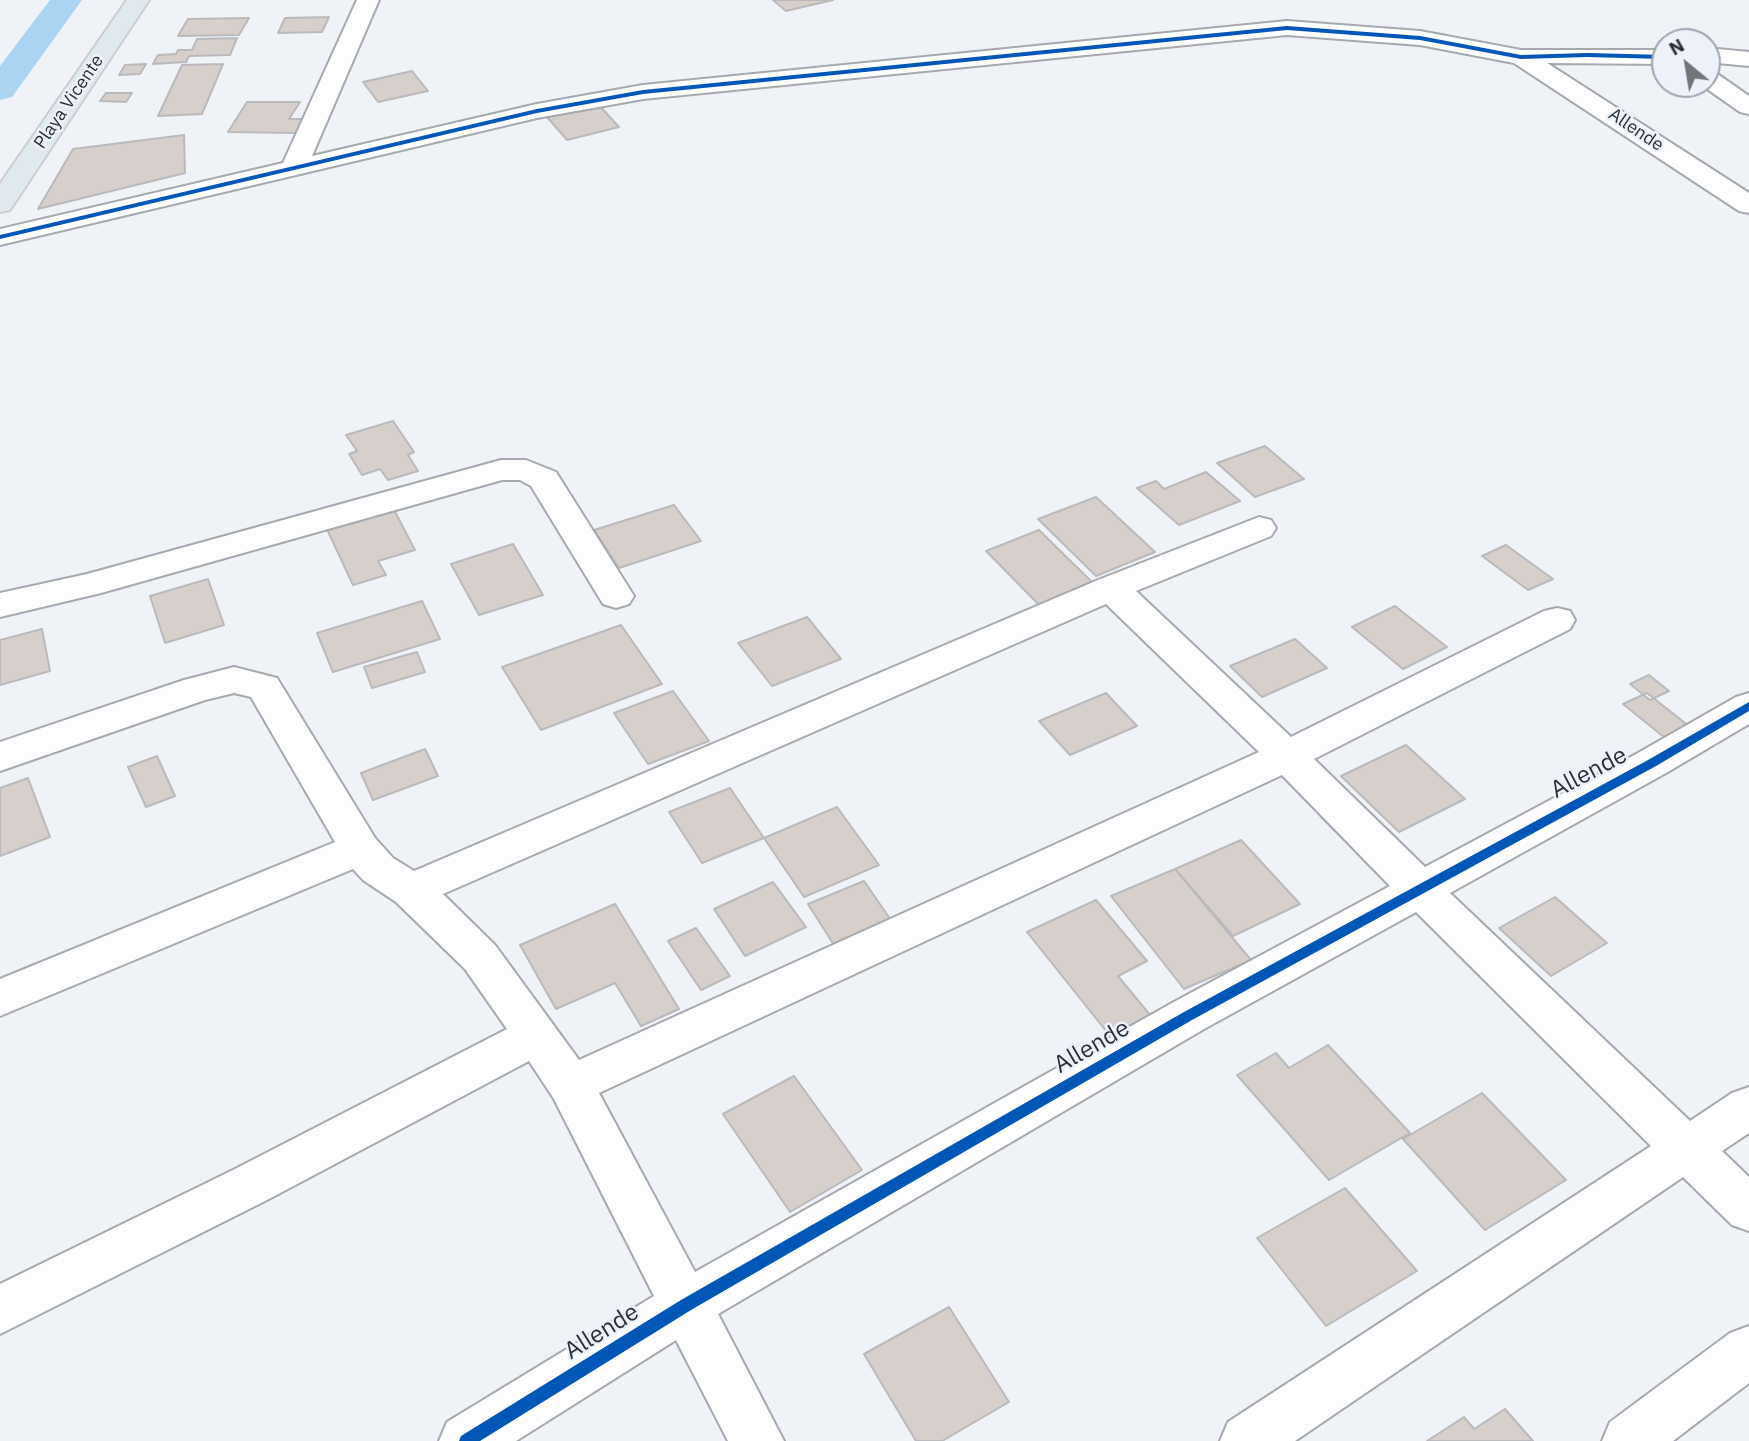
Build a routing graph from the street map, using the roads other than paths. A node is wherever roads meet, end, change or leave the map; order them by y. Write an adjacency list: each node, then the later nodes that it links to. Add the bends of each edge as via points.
1 (138, 0): 10 (main road, Playa Vicente)
2 (368, 0): 9 (street)
3 (1651, 56): 4 (street)
4 (1521, 57): 9 (street, via 1352,31 1287,28 1198,36 643,92 537,111); 11 (street, Allende)
5 (1721, 57): 6 (street)
6 (1749, 60)
7 (1721, 88): 8 (street)
8 (1749, 107)
9 (293, 168): 12 (street)
10 (0, 204)
11 (1749, 205)
12 (0, 237)
13 (1259, 528): 14 (street)
14 (1111, 588): 19 (street); 23 (street)
15 (616, 596): 16 (street, via 544,479 526,470 501,470 88,585)
16 (0, 605)
17 (1557, 620): 19 (street)
18 (1749, 706): 22 (street, Allende)
19 (1287, 756): 22 (street); 26 (street)
20 (0, 757): 21 (street, via 197,689 234,680 264,687)
21 (360, 849): 23 (street, via 378,869); 24 (street)
22 (1419, 888): 28 (street); 30 (street, Allende)
23 (411, 890): 25 (street, via 480,957)
24 (0, 998)
25 (537, 1035): 26 (street); 31 (street)
26 (569, 1085): 30 (street)
27 (1749, 1107): 28 (street)
28 (1688, 1149): 29 (street); 35 (street)
29 (1749, 1209)
30 (686, 1305): 33 (street, Allende); 34 (street)
31 (0, 1310)
32 (1749, 1351): 36 (street)
33 (466, 1441)
34 (757, 1441)
35 (1247, 1441)
36 (1629, 1441)

